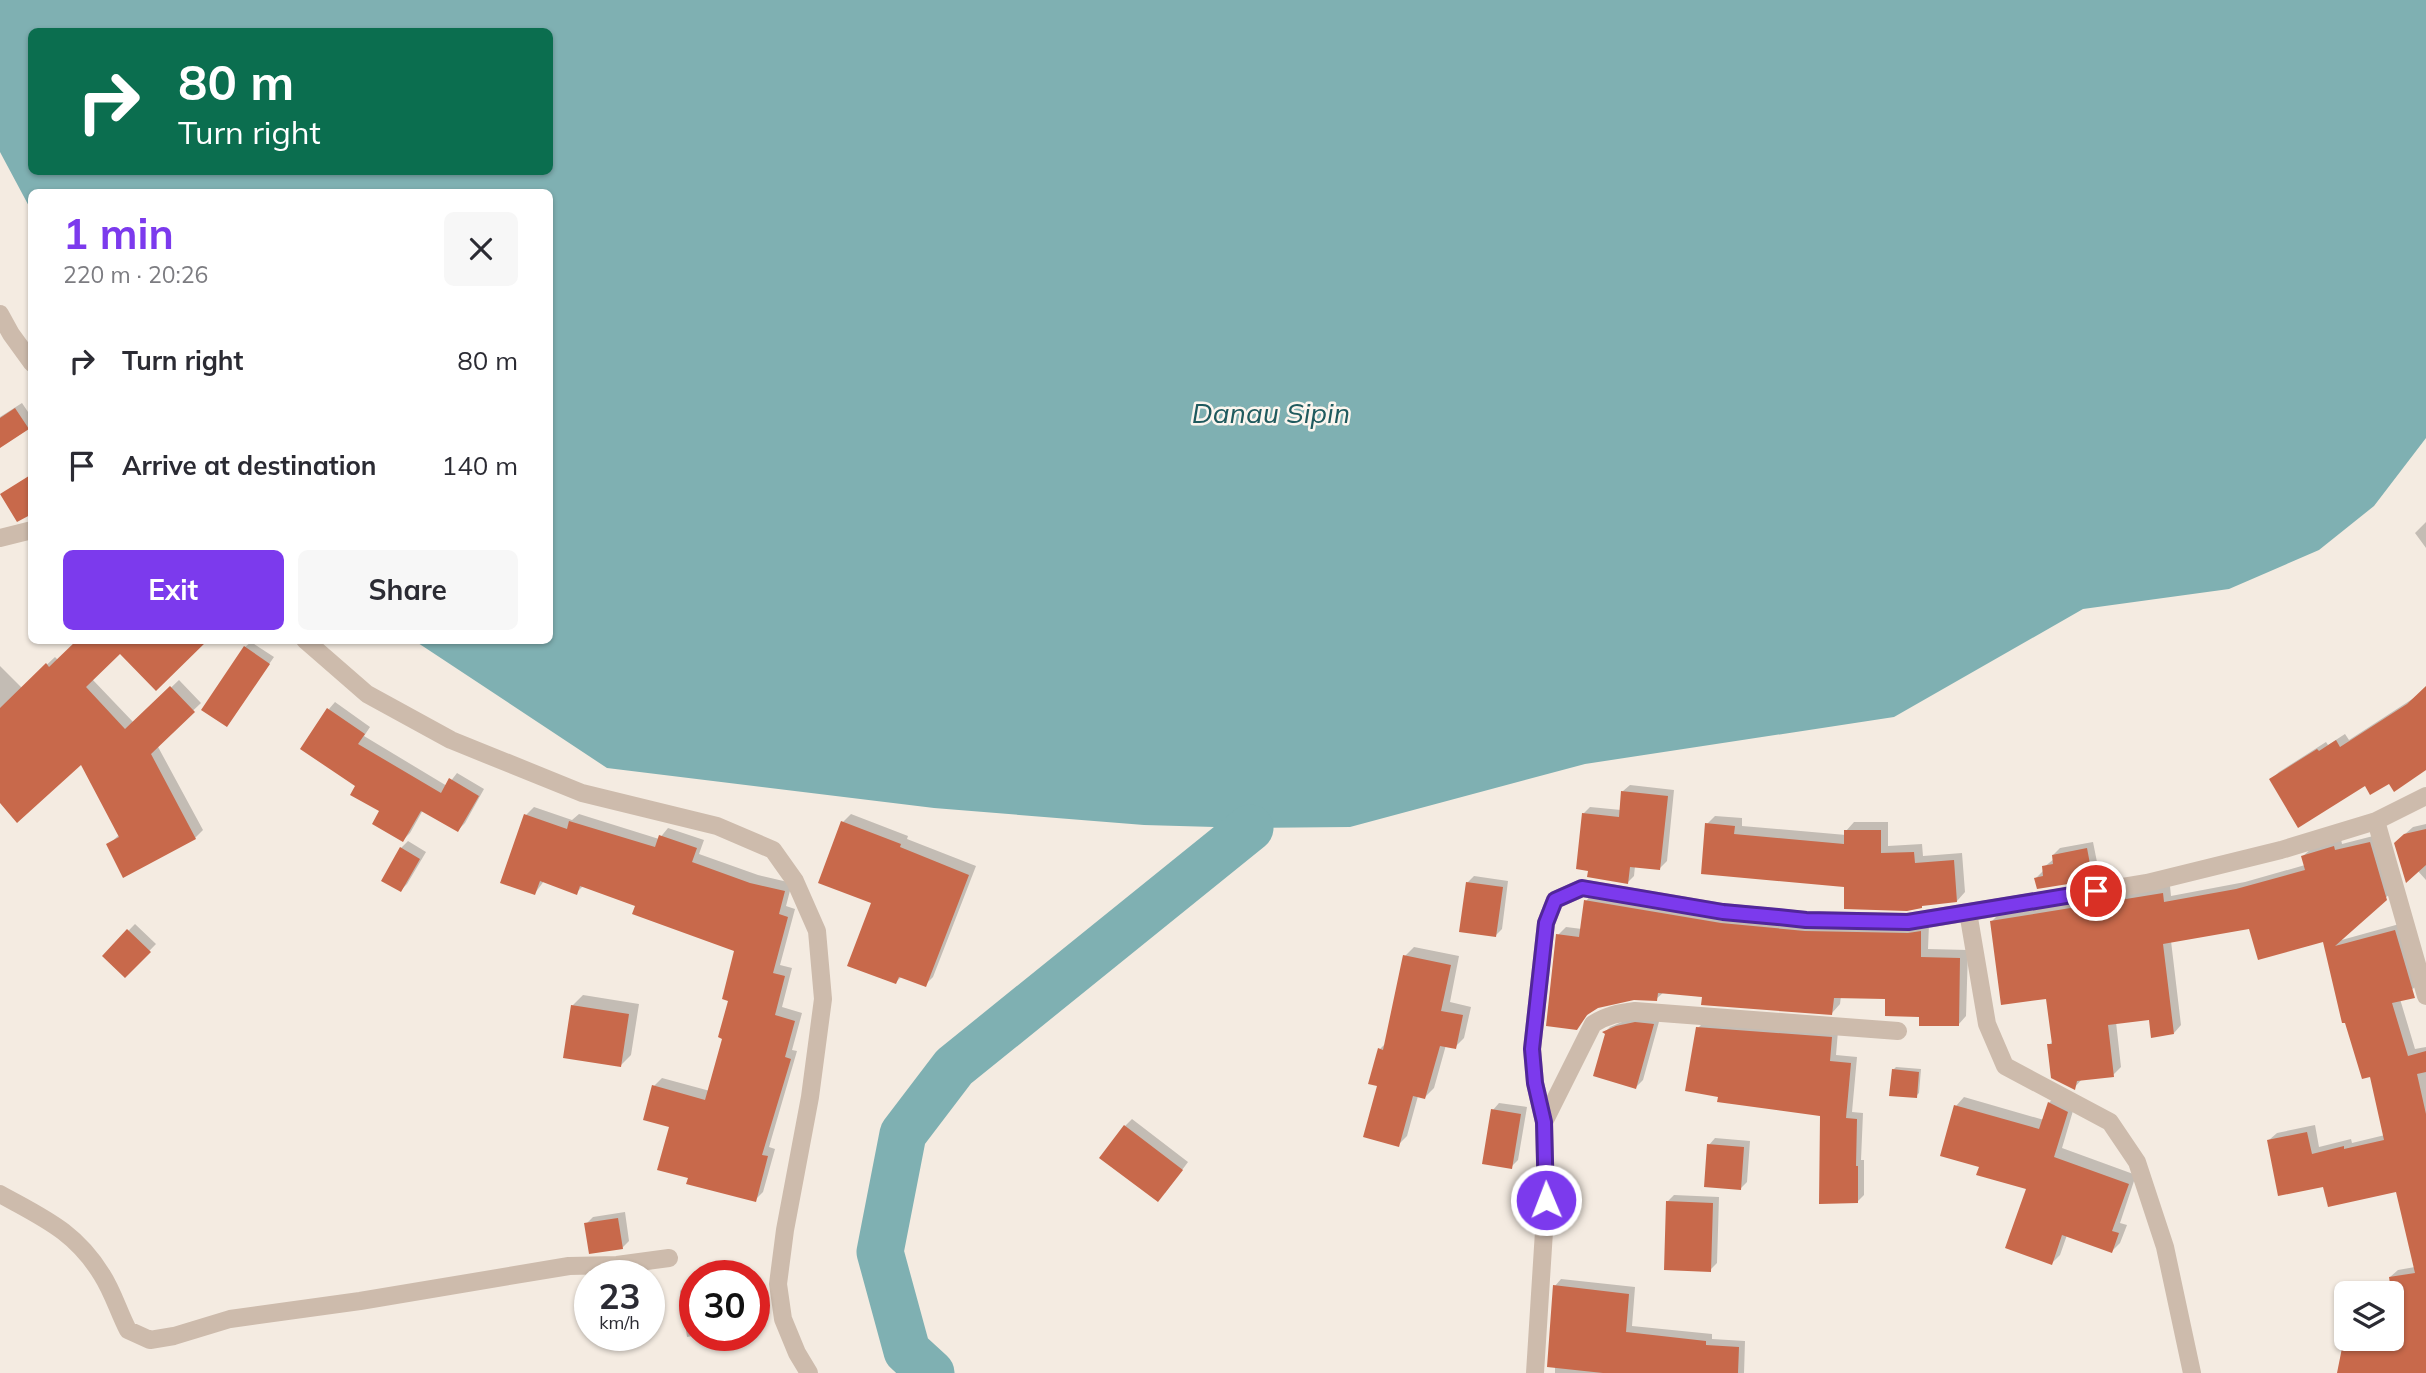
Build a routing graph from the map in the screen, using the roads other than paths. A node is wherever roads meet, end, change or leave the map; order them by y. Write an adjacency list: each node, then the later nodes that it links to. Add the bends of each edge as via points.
1 (0, 314): 2 (street)
2 (28, 357)
3 (28, 531): 4 (street)
4 (0, 538)
5 (310, 644): 14 (street, via 367,694 450,740 582,793 718,825 773,850 795,881 817,931 822,999 778,1284 783,1319)
6 (2426, 796): 7 (street)
7 (2376, 821): 8 (street, via 2147,883); 9 (street)
8 (1968, 912): 11 (street, via 1908,922 1806,920 1723,912 1598,889 1572,891 1555,900 1546,923 1532,1049); 16 (street, via 1987,1024 2005,1066 2110,1122 2137,1162 2165,1247)
9 (2426, 996)
10 (1898, 1031): 11 (street, via 1617,1013 1593,1024)
11 (1544, 1122): 15 (street, via 1546,1200)
12 (0, 1194): 13 (street, via 54,1223 77,1242 103,1276 128,1331 150,1340 230,1319 569,1266)
13 (669, 1258)
14 (809, 1373)
15 (1535, 1373)
16 (2192, 1373)

